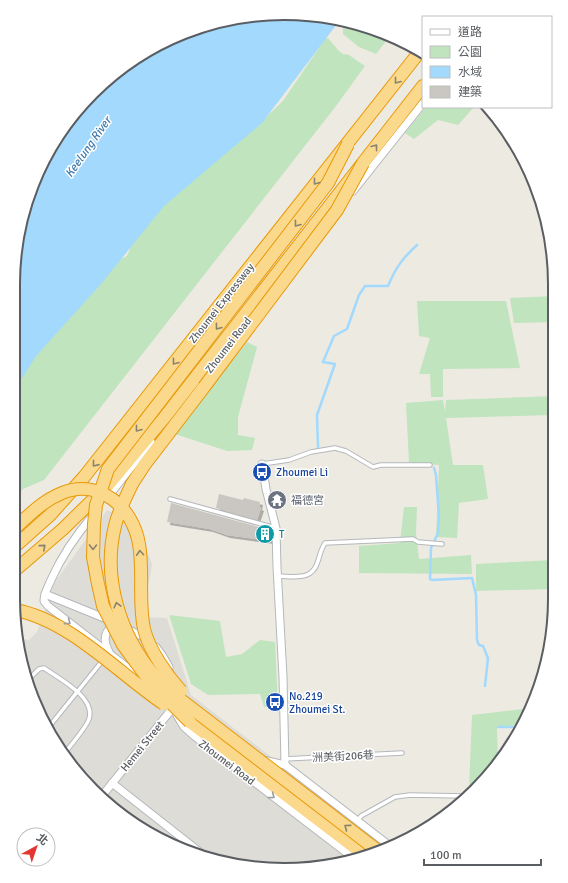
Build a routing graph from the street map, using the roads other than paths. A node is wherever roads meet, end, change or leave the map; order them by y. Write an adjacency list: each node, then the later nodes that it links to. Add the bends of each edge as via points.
1 (417, 55): 4 (highway, Zhoumei Expressway, one-way to 4)
2 (422, 87): 5 (highway, one-way to 2)
3 (422, 104): 15 (street, Zhoumei Road, via 77,534 60,560)
4 (348, 144): 11 (highway, Zhoumei Expressway, one-way to 11, bridge, via 84,477 50,516); 24 (highway, one-way to 24, bridge, via 328,183 108,469 96,505 93,557 103,606 123,645 148,678)
5 (363, 163): 13 (highway, one-way to 5, bridge, via 110,484); 23 (highway, one-way to 5, bridge, via 155,676 128,636 115,599 112,572 115,526 132,484 145,464 337,210)
6 (262, 464): 7 (lane, via 334,448 346,450 373,467); 10 (street)
7 (430, 465)
8 (170, 499): 10 (lane)
9 (20, 525): 23 (highway, one-way to 9, bridge, via 166,671 144,631 141,614 139,543 128,514 117,502 105,494 78,489 62,493 44,503)
10 (276, 528): 14 (street)
11 (20, 542)
12 (442, 544): 14 (lane, via 418,542 413,539 325,543 317,564 305,577)
13 (20, 566)
14 (277, 576): 28 (street)
15 (45, 594): 17 (street, Zhoumei Road); 18 (street, Zhoumei Road, one-way to 18, via 44,601 48,606)
16 (21, 611): 24 (highway, bridge, via 46,619 60,627)
17 (121, 625): 18 (street, via 115,625 106,634); 21 (street, Zhoumei Road, via 144,637 158,650)
18 (109, 653): 20 (lane); 22 (street, Zhoumei Road, via 158,691)
19 (32, 676): 20 (lane, via 44,668)
20 (78, 691): 25 (lane); 26 (lane, via 90,712 89,719)
21 (182, 696): 22 (street, Hemei Street); 28 (street, Zhoumei Road, via 192,710 230,744 267,761)
22 (172, 708): 29 (street, Hemei Street); 37 (street, Zhoumei Road, one-way to 37, via 184,727 193,735)
23 (198, 712): 35 (highway, one-way to 23, bridge)
24 (190, 722): 36 (highway)
25 (51, 724)
26 (67, 750)
27 (402, 752): 28 (lane, 洲美街206巷)
28 (285, 762): 32 (street, Zhoumei Road)
29 (112, 783): 30 (street, Hemei Street); 34 (street)
30 (105, 793)
31 (459, 796): 32 (lane, via 395,797 361,816)
32 (357, 821): 33 (street, Zhoumei Road)
33 (386, 843)
34 (193, 847)
35 (373, 847)
36 (360, 852)
37 (349, 855)

